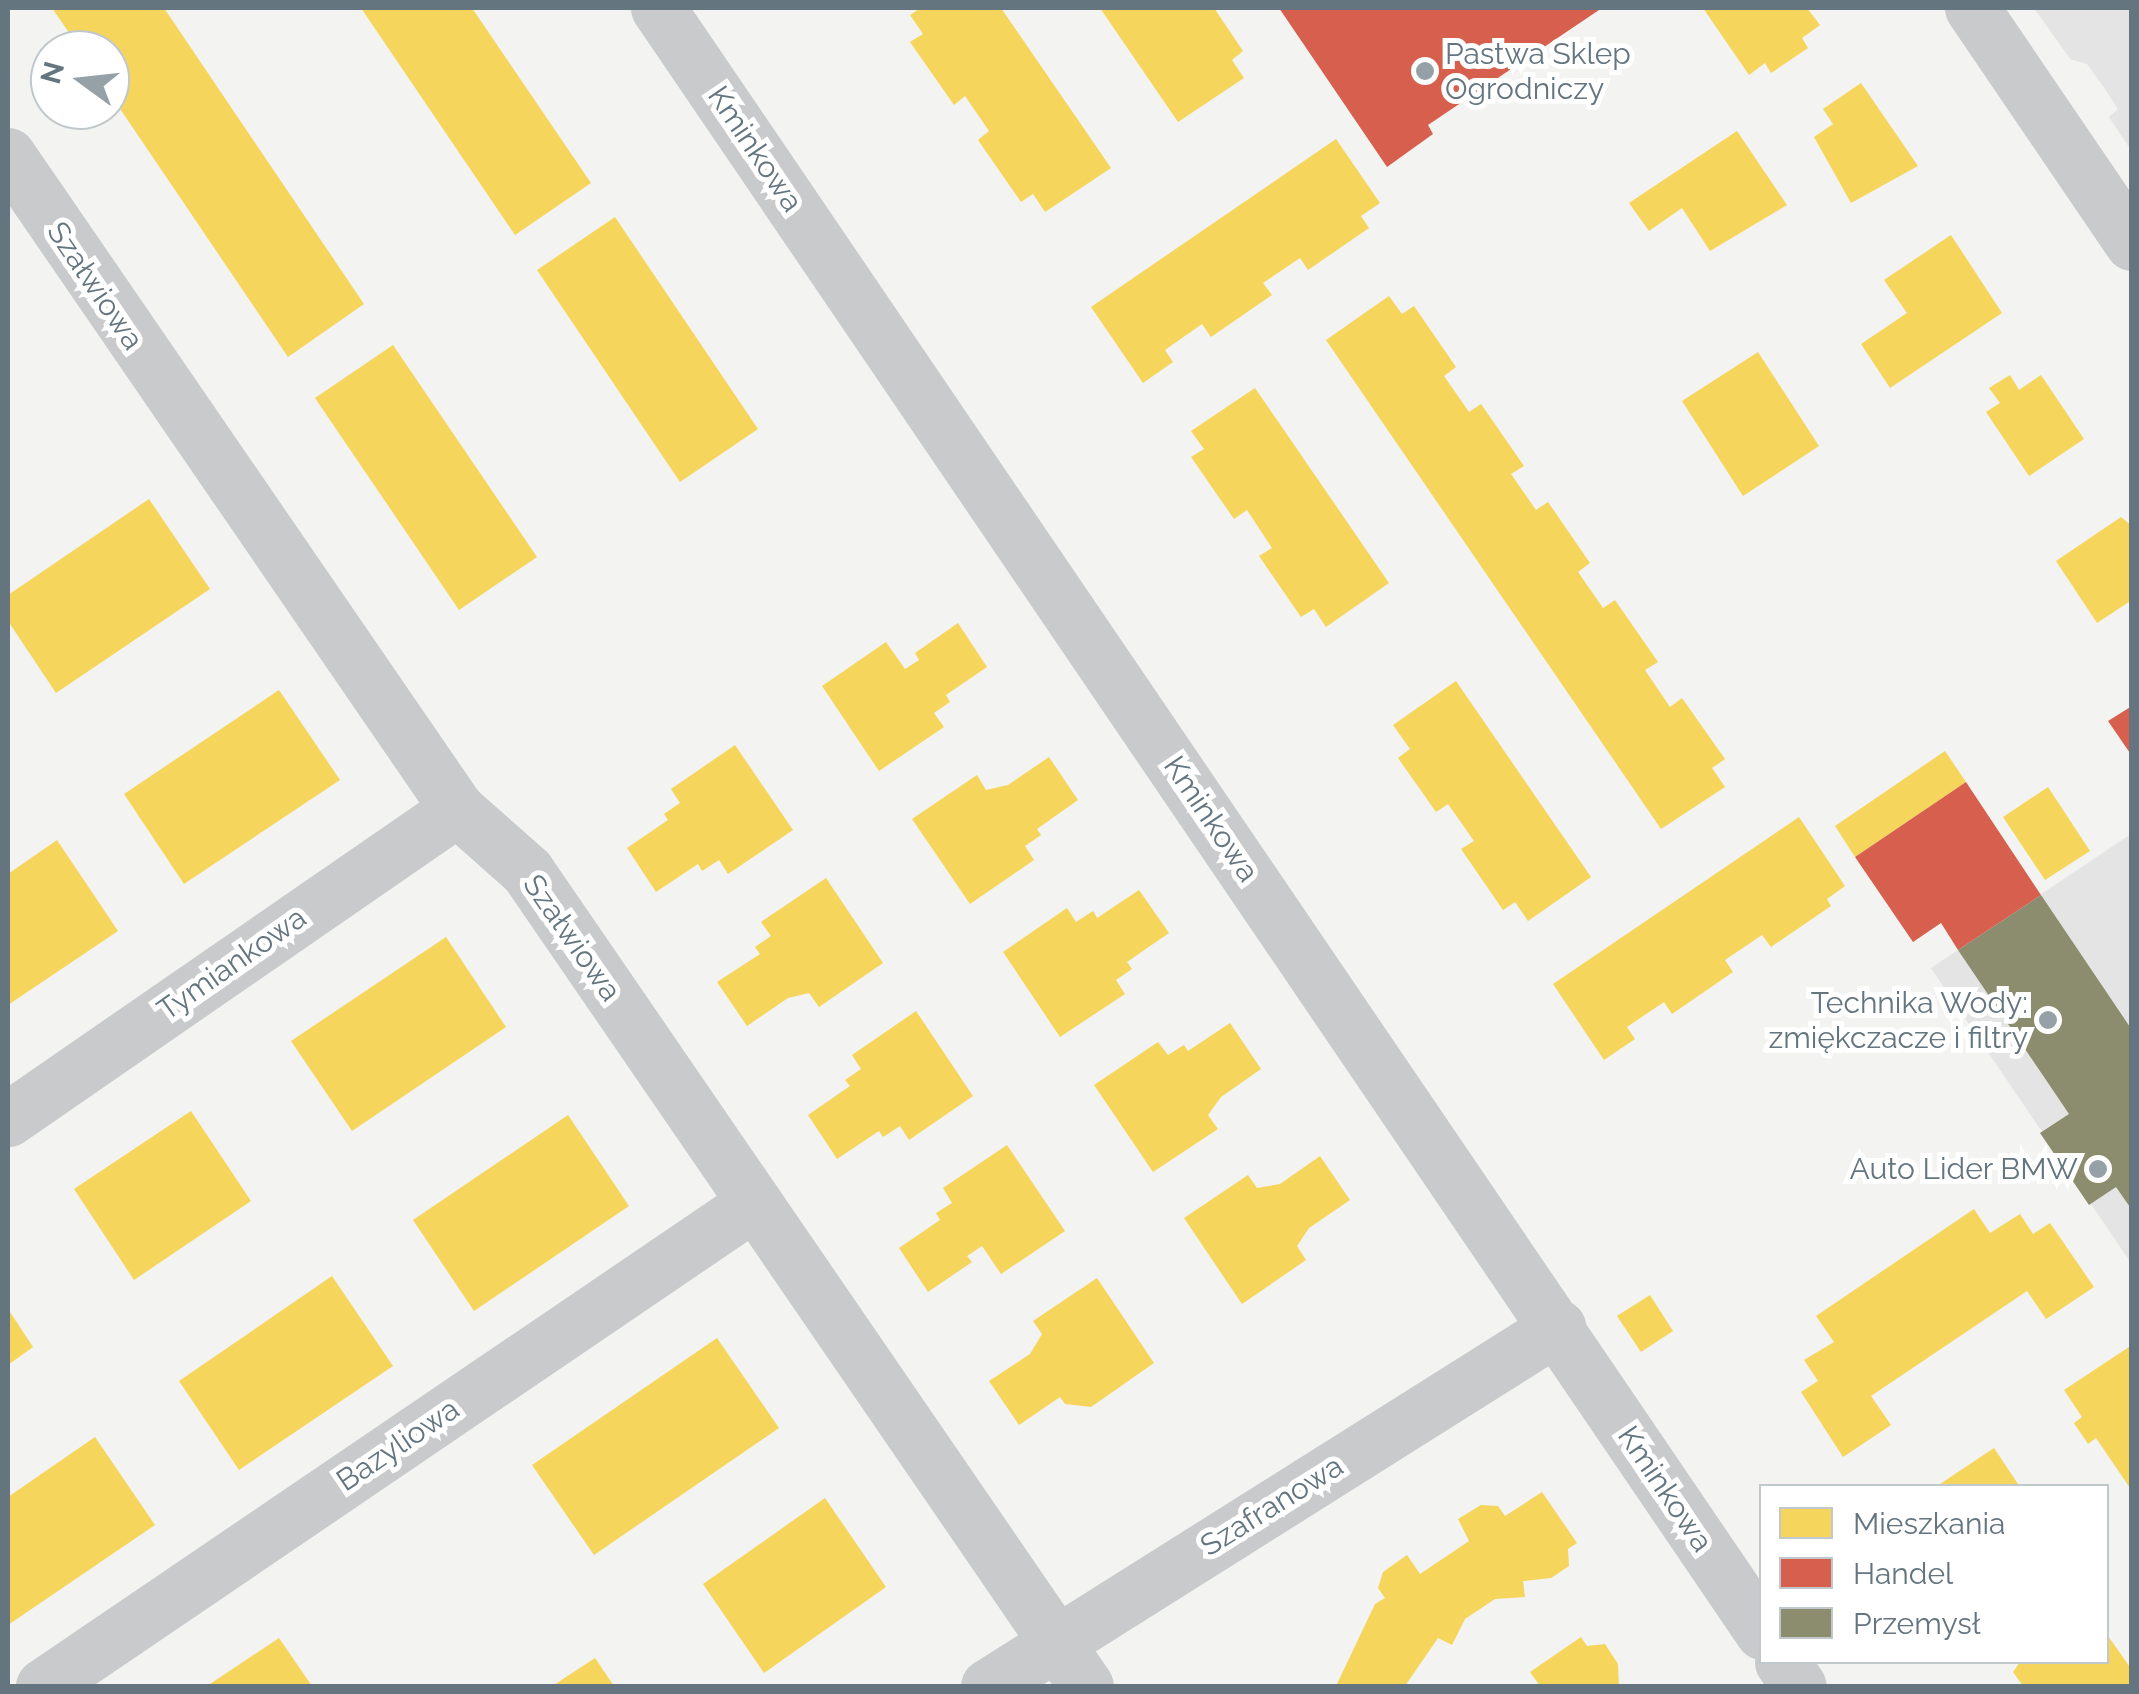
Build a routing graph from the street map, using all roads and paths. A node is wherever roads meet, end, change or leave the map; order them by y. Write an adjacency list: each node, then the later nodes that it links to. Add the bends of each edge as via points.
1 (658, 8): 8 (street, Kminkowa)
2 (1972, 8): 4 (street)
3 (8, 155): 5 (street, Szałwiowa)
4 (2132, 243)
5 (457, 809): 6 (street, Tymiankowa); 7 (street, Szałwiowa, via 527,871)
6 (8, 1120)
7 (754, 1203): 10 (street, Szałwiowa); 12 (street, Bazyliowa)
8 (1558, 1328): 9 (street, Kminkowa); 10 (street, Szafranowa)
9 (1759, 1628)
10 (1054, 1641): 13 (street, Szafranowa); 14 (street, Szałwiowa)
11 (1784, 1664): 15 (street)
12 (43, 1686)
13 (988, 1686)
14 (1086, 1686)
15 (1800, 1686)

